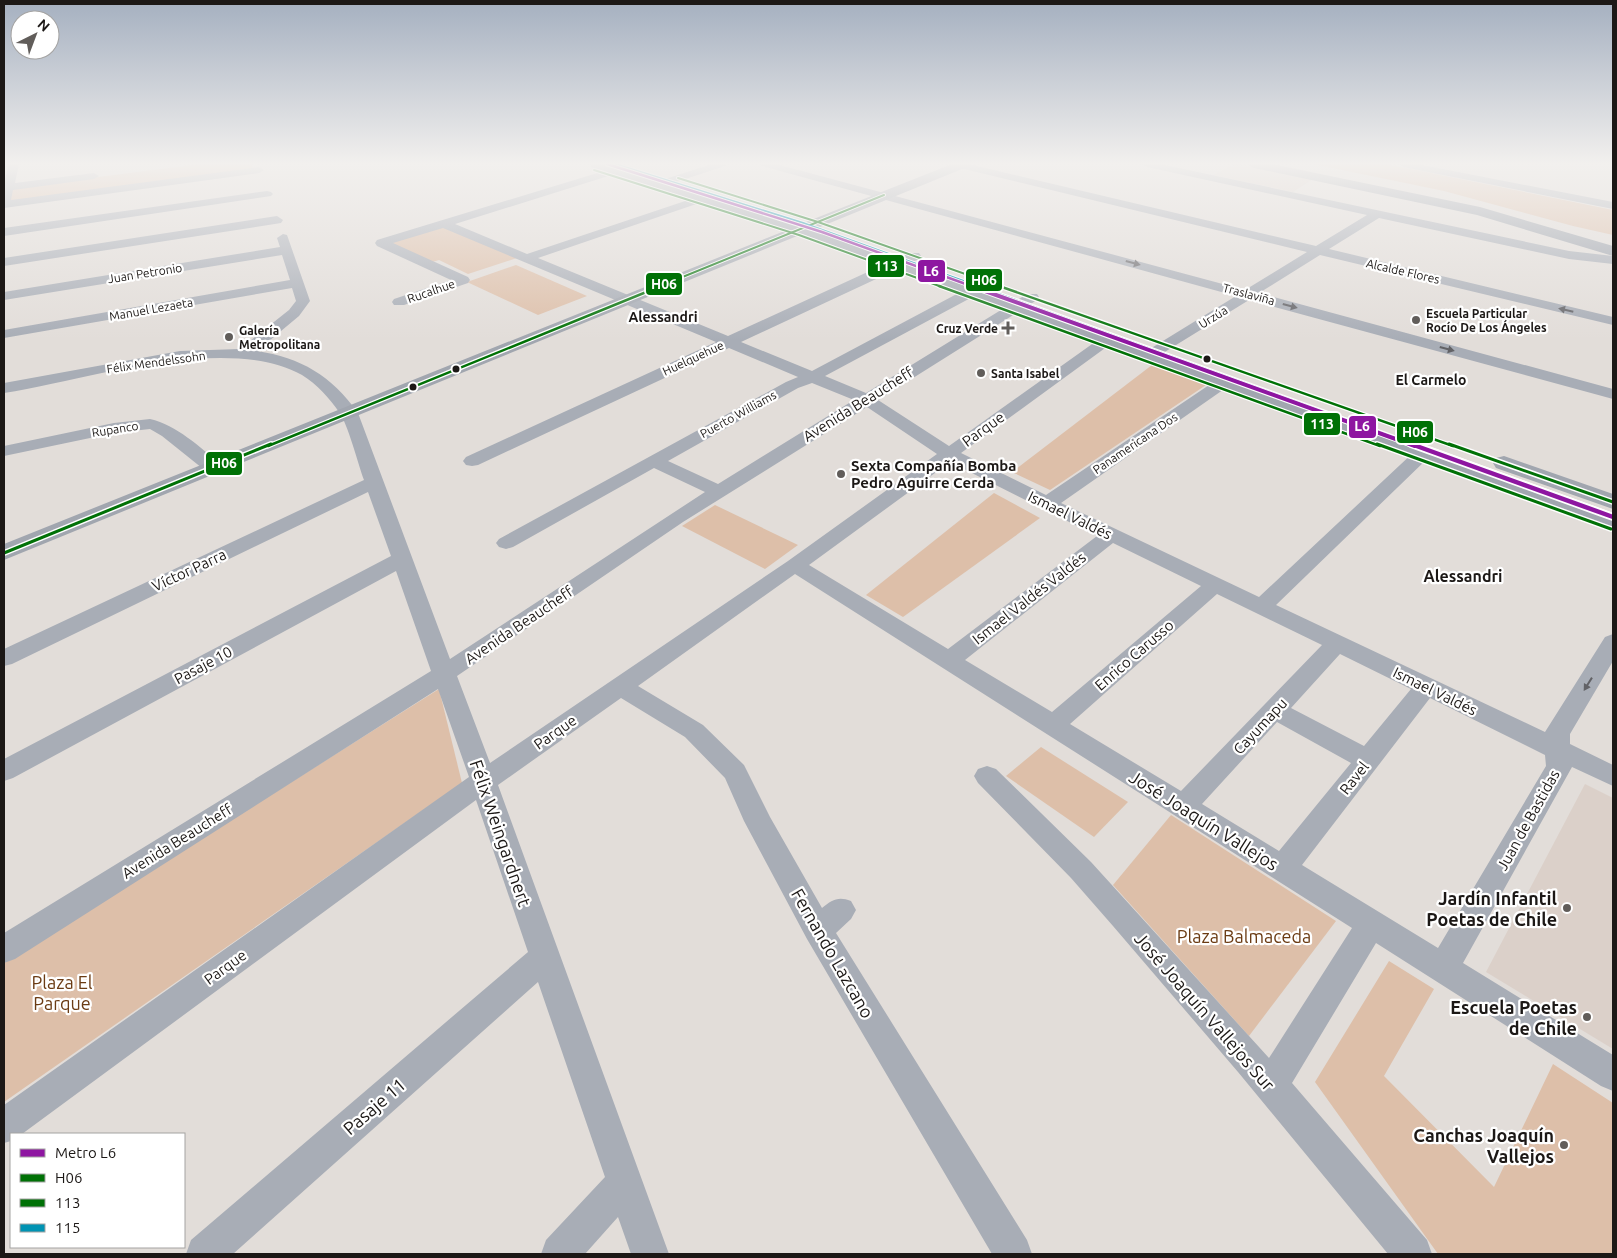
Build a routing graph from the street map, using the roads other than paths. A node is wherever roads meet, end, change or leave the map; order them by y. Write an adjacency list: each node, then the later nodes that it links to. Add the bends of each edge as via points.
1 (104, 223): 16 (street)
2 (195, 223): 25 (street)
3 (277, 223): 18 (street)
4 (448, 223): 14 (street)
5 (638, 223): 23 (street)
6 (803, 223): 15 (main road)
7 (816, 223): 15 (main road)
8 (983, 223): 30 (street, Traslaviña, one-way to 30)
9 (1204, 223): 19 (street, Alcalde Flores)
10 (1363, 223): 19 (street, Urzúa)
11 (1417, 223): 22 (street)
12 (1523, 223): 20 (highway)
13 (1547, 223): 17 (highway)
14 (444, 224): 23 (street, Ismael Valdés); 33 (street, Rucalhue, via 381,243 463,280)
15 (810, 225): 21 (main road); 26 (main road); 32 (main road)
16 (4, 232)
17 (1613, 242)
18 (287, 250): 28 (street); 31 (street, Juan Petronio)
19 (1318, 250): 30 (street, Urzúa); 35 (street, Alcalde Flores, one-way to 19)
20 (1613, 251)
21 (914, 256): 26 (street, Huelquehue); 34 (main road)
22 (1568, 256): 24 (street); 27 (street)
23 (527, 258): 32 (street, Ismael Valdés)
24 (1613, 260)
25 (4, 262)
26 (895, 263): 29 (main road); 38 (street, Huelquehue)
27 (1613, 265)
28 (298, 283): 36 (street, Manuel Lezaeta); 40 (street, via 302,304)
29 (973, 291): 34 (main road); 42 (street, Puerto Williams)
30 (1249, 294): 39 (street, Urzúa); 45 (street, Traslaviña, one-way to 45)
31 (4, 296)
32 (627, 300): 38 (street, Ismael Valdés); 49 (main road)
33 (399, 302)
34 (1024, 302): 37 (main road); 39 (main road); 47 (street, Avenida Beaucheff)
35 (1613, 321)
36 (4, 334)
37 (1107, 340): 41 (main road); 51 (street, Parque)
38 (728, 342): 42 (street, Ismael Valdés); 53 (street, Huelquehue)
39 (1168, 345): 41 (street, Urzúa); 46 (main road)
40 (242, 354): 44 (street, Félix Mendelssohn, via 174,357); 49 (street, Félix Mendelssohn, via 276,359 307,372)
41 (1150, 355): 43 (main road)
42 (812, 377): 47 (street, Ismael Valdés); 54 (street, Puerto Williams, via 792,384)
43 (1224, 382): 48 (main road); 60 (street, Panamericana Dos)
44 (4, 388)
45 (1613, 394)
46 (1318, 398): 48 (main road); 55 (main road)
47 (866, 399): 51 (street, Ismael Valdés); 58 (street, Avenida Beaucheff)
48 (1300, 410): 52 (main road)
49 (349, 412): 56 (main road); 57 (street, Félix Weingardnert)
50 (4, 451): 56 (street, Rupanco, via 114,428 150,424 168,432)
51 (949, 454): 60 (street, Ismael Valdés); 66 (street, Parque)
52 (1422, 454): 55 (main road); 68 (street)
53 (472, 461)
54 (653, 461): 58 (street); 63 (street, Puerto Williams)
55 (1472, 462): 59 (main road); 61 (main road)
56 (214, 468): 64 (main road)
57 (375, 482): 65 (street, Félix Weingardnert); 71 (street, Víctor Parra)
58 (719, 492): 73 (street, Avenida Beaucheff)
59 (1613, 502)
60 (1046, 504): 62 (street, Ismael Valdés)
61 (1613, 523)
62 (1111, 535): 67 (street, Ismael Valdés); 72 (street, Ismael Valdés Valdés)
63 (506, 543)
64 (4, 553)
65 (402, 559): 73 (street, Félix Weingardnert); 80 (street, Pasaje 10)
66 (795, 566): 72 (street, José Joaquín Vallejos); 74 (street, Parque)
67 (1215, 585): 68 (street, Ismael Valdés); 77 (street, Enrico Carusso)
68 (1261, 607): 70 (street, Ismael Valdés)
69 (1613, 642): 78 (street, Juan de Bastidas, one-way to 78, via 1557,734)
70 (1337, 644): 75 (street, Ismael Valdés); 76 (street, Cayumapu)
71 (4, 658)
72 (948, 661): 77 (street, José Joaquín Vallejos)
73 (444, 674): 83 (street, Félix Weingardnert); 89 (street, Avenida Beaucheff)
74 (620, 686): 83 (street, Parque); 88 (street, Fernando Lazcano, via 694,731 735,772)
75 (1426, 686): 78 (street, Ismael Valdés); 79 (street, Ravel)
76 (1275, 710): 79 (street); 84 (street, Cayumapu)
77 (1052, 726): 84 (street, José Joaquín Vallejos)
78 (1558, 750): 82 (street, Ismael Valdés); 91 (street, Juan de Bastidas, via 1559,767)
79 (1368, 760): 85 (street, Ravel)
80 (4, 771)
81 (987, 776): 93 (street, José Joaquín Vallejos Sur, via 1080,870)
82 (1613, 776)
83 (482, 782): 90 (street, Félix Weingardnert); 94 (street, Parque)
84 (1183, 807): 85 (street, José Joaquín Vallejos)
85 (1282, 869): 87 (street, José Joaquín Vallejos)
86 (841, 910): 88 (street)
87 (1370, 924): 91 (street, José Joaquín Vallejos); 93 (street)
88 (818, 930): 99 (street, Fernando Lazcano)
89 (4, 949)
90 (544, 957): 95 (street, Félix Weingardnert); 96 (street, Pasaje 11)
91 (1443, 968): 92 (street, José Joaquín Vallejos)
92 (1613, 1074)
93 (1271, 1086): 100 (street, José Joaquín Vallejos Sur)
94 (4, 1126)
95 (624, 1183): 97 (street); 98 (street, Félix Weingardnert)
96 (205, 1254)
97 (560, 1254)
98 (650, 1254)
99 (1013, 1254)
100 (1413, 1254)

